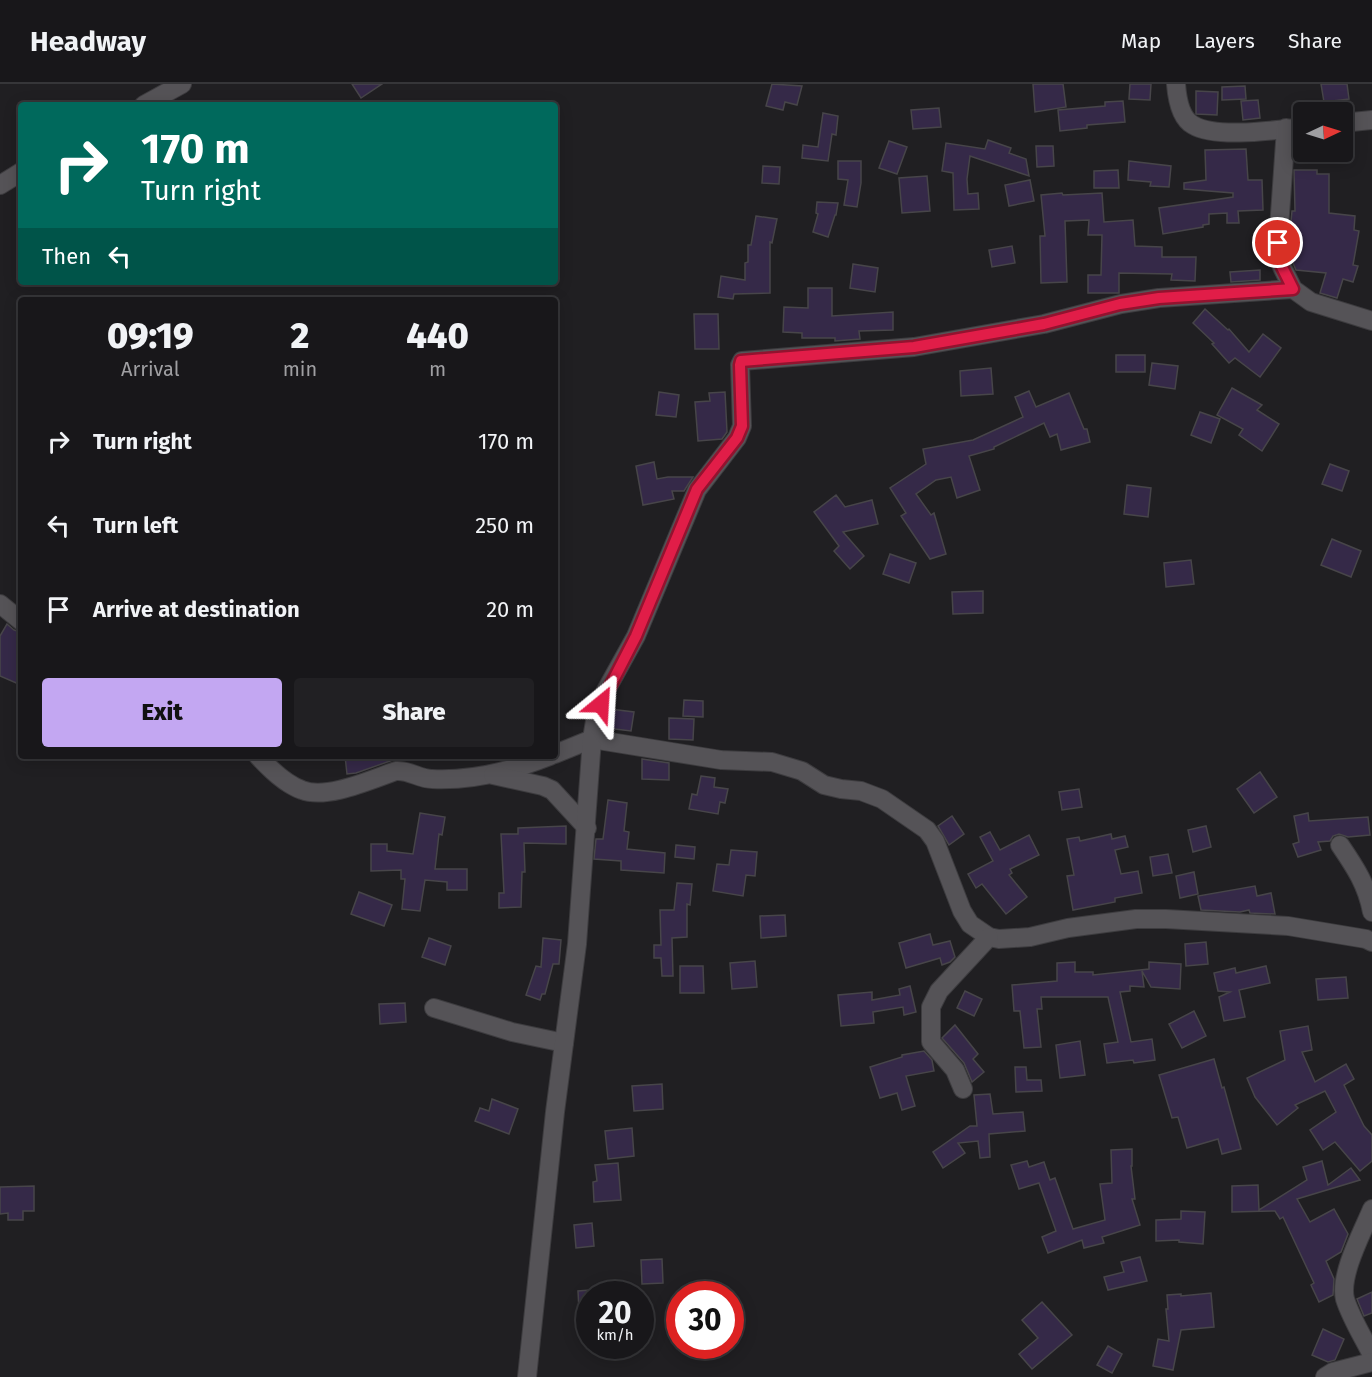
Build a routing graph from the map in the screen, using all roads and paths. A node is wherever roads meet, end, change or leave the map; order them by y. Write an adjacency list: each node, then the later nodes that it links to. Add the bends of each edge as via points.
1 (182, 84): 3 (street)
2 (1176, 84): 6 (street, via 1177,102 1191,124 1212,133)
3 (149, 102)
4 (1372, 120): 5 (street)
5 (1353, 122)
6 (1293, 128)
7 (1293, 142): 10 (street, via 1278,243 1282,267)
8 (18, 174): 9 (street)
9 (0, 185)
10 (1293, 289): 11 (street, via 1311,302); 14 (street, via 1159,298 914,347 741,361 742,426 697,489 636,636 605,692)
11 (1372, 321)
12 (0, 604): 13 (street)
13 (18, 619)
14 (592, 739): 15 (street); 19 (street); 22 (street, via 721,760 772,762 802,771 825,785 882,799 927,830 962,911 970,924)
15 (558, 753)
16 (261, 759): 18 (street, via 300,790 313,793 333,791 396,771 450,780)
17 (541, 759): 18 (street)
18 (491, 775): 19 (street, via 552,790)
19 (587, 828): 25 (street)
20 (1340, 845): 21 (street, via 1363,880)
21 (1372, 912)
22 (989, 937): 23 (street, via 1030,937 1068,928 1156,919 1288,926); 26 (street, via 939,991 931,1007 931,1042 955,1070)
23 (1372, 942)
24 (434, 1008): 25 (street)
25 (564, 1043): 30 (street)
26 (963, 1089)
27 (1372, 1209): 28 (street, via 1349,1267 1345,1298)
28 (1372, 1355)
29 (1372, 1362): 31 (street)
30 (527, 1377)
31 (1325, 1377)

